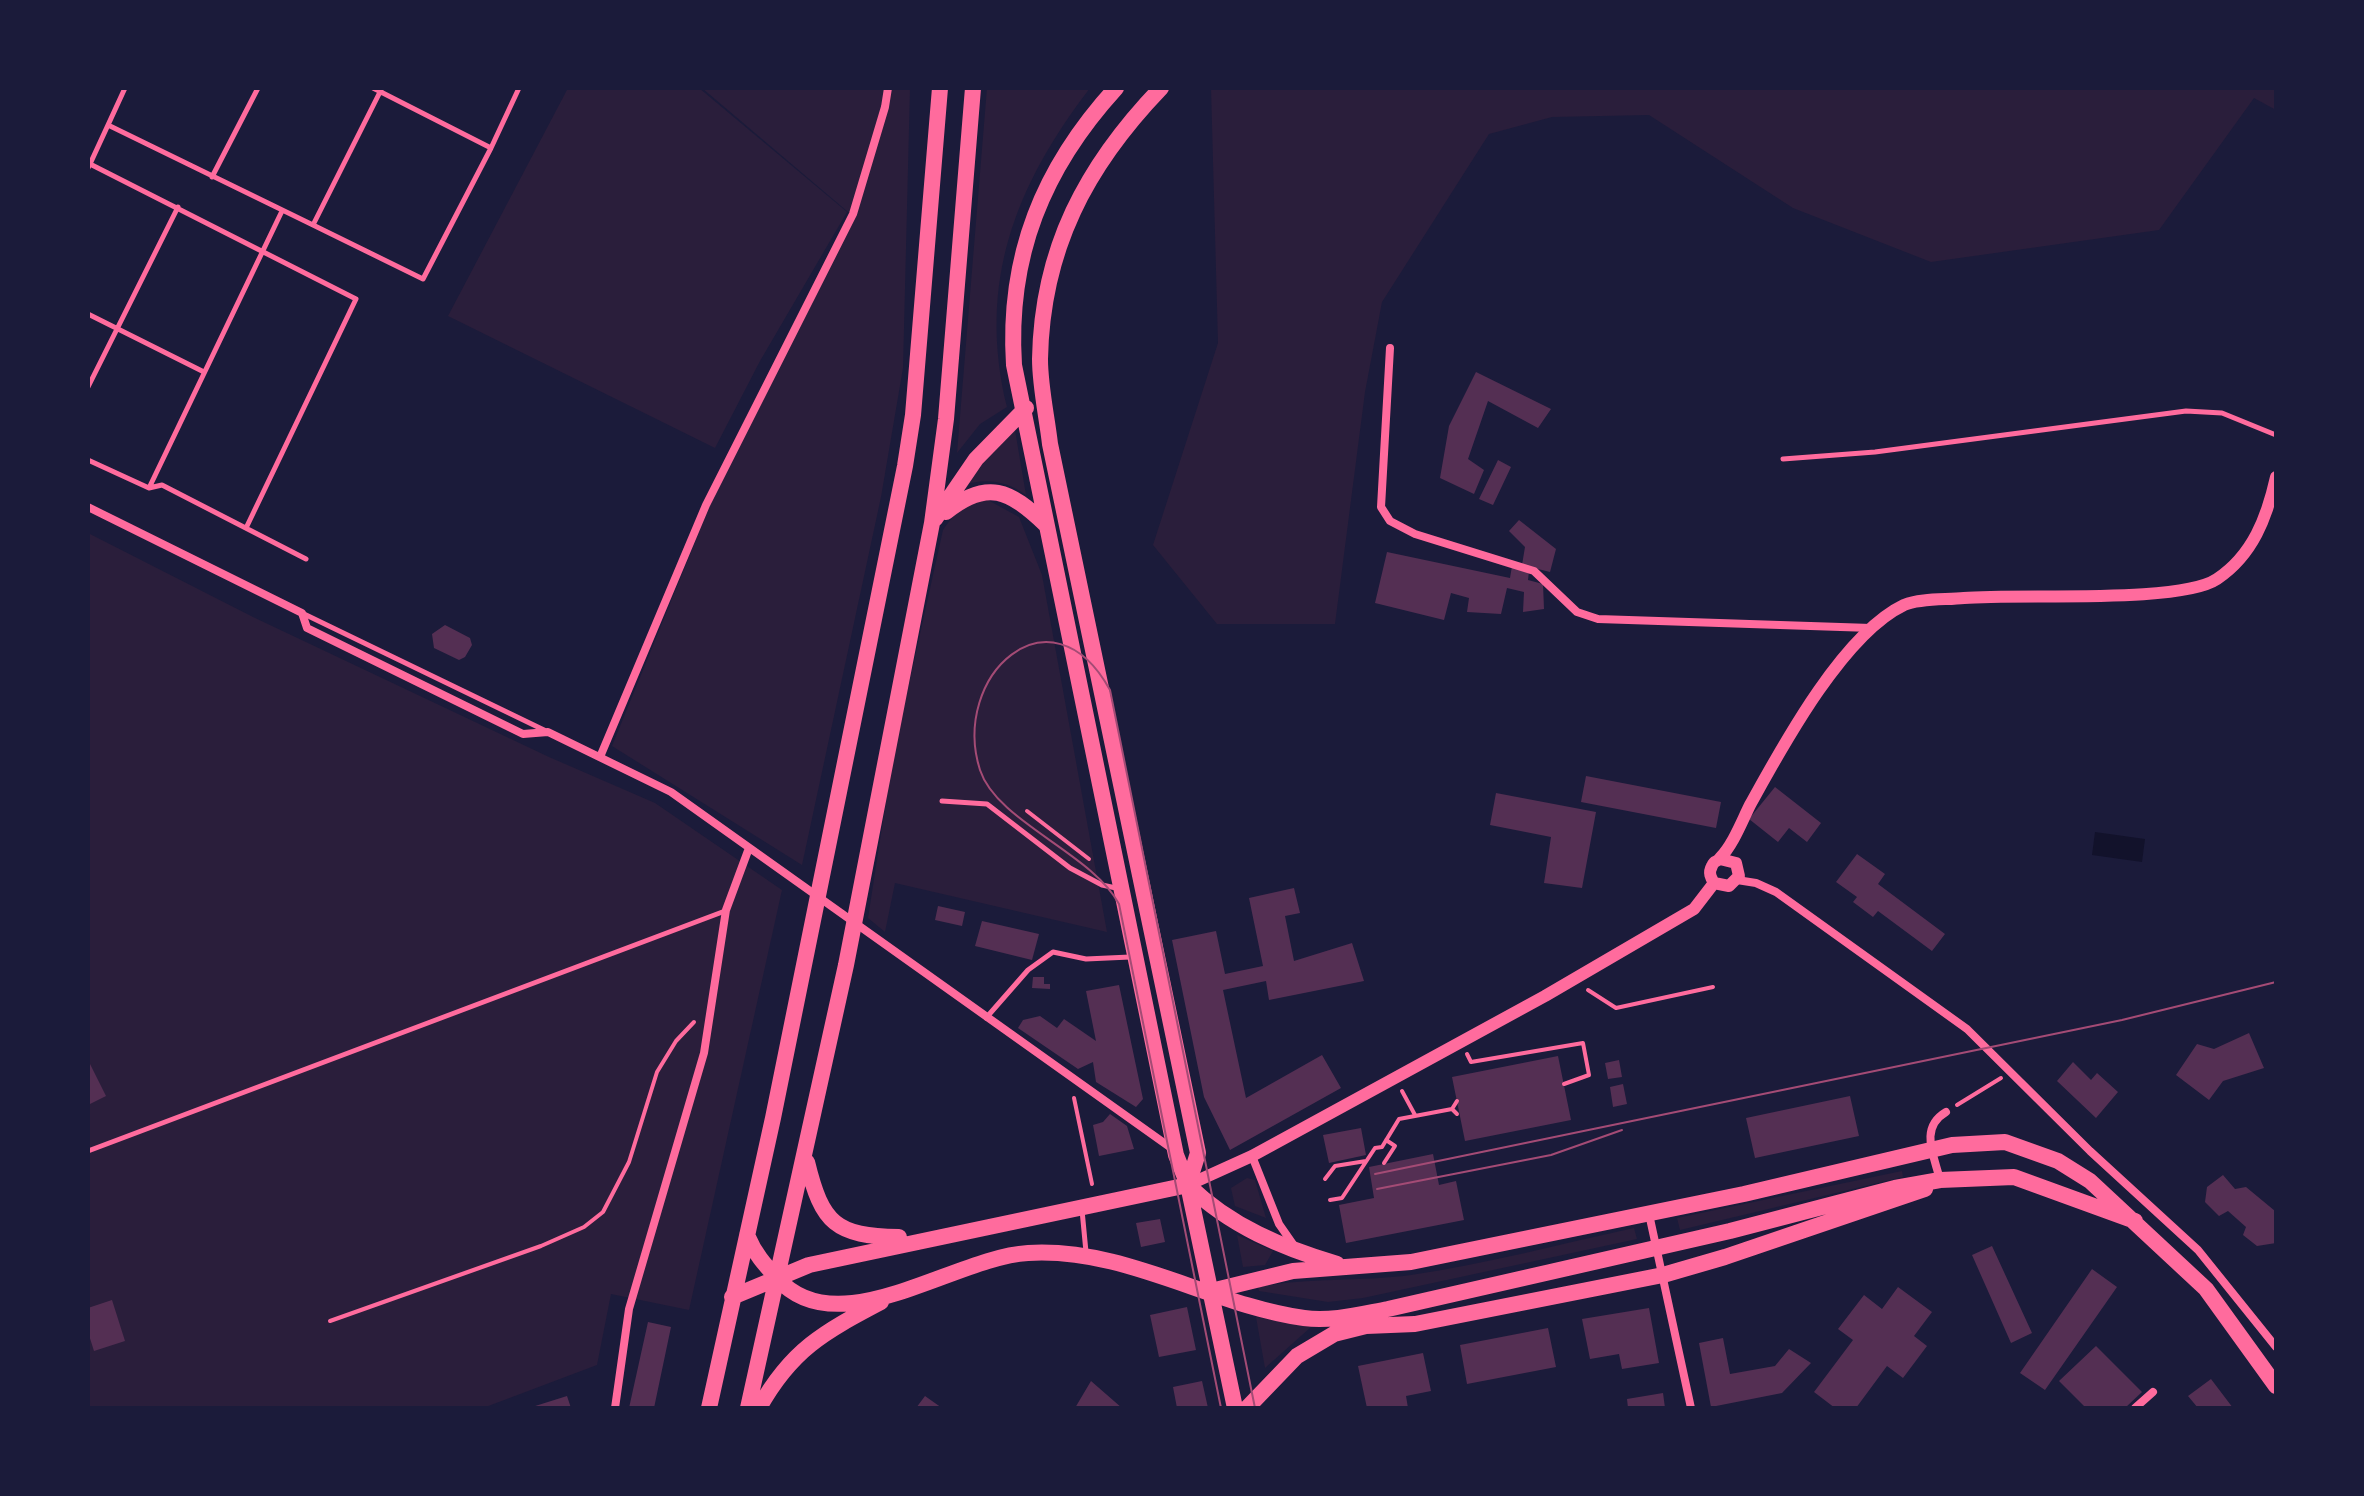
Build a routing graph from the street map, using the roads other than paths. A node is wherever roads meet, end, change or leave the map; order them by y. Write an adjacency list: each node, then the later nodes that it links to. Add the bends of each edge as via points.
1 (125, 88): 11 (lane)
2 (258, 88): 14 (lane)
3 (373, 88): 10 (lane)
4 (519, 88): 12 (lane)
5 (888, 88): 37 (street, via 853,214 706,505)
6 (940, 88): 44 (main road, via 913,415)
7 (973, 88): 32 (main road, via 946,419)
8 (1116, 88): 25 (main road, via 1059,161 1028,235 1014,311 1014,365)
9 (1161, 88): 23 (main road, via 1101,158 1058,246 1042,320)
10 (381, 90): 12 (lane); 17 (lane)
11 (108, 125): 13 (lane); 14 (lane)
12 (491, 148): 17 (lane, via 423,279)
13 (89, 166): 15 (lane)
14 (212, 177): 16 (lane)
15 (178, 207): 18 (lane); 20 (lane)
16 (282, 211): 17 (lane); 18 (lane)
17 (313, 225)
18 (263, 250): 22 (lane); 34 (lane, via 356,302)
19 (88, 314): 20 (lane)
20 (117, 328): 22 (lane); 24 (lane)
21 (1390, 348): 36 (street, via 1381,507 1390,521 1415,534 1534,571 1577,612 1598,619)
22 (204, 372): 30 (lane)
23 (1041, 378): 25 (main road); 56 (main road, via 1050,444 1198,1153)
24 (88, 387)
25 (1022, 414): 32 (main road, via 976,459); 33 (main road)
26 (2276, 435): 27 (lane, via 2222,413 2186,411 1918,447)
27 (1783, 459)
28 (88, 460): 30 (lane)
29 (2276, 477): 36 (street, via 2270,506 2248,554 2215,581 2176,591 1908,603)
30 (149, 488): 34 (lane, via 162,485)
31 (88, 507): 37 (street, via 302,613 307,628 523,734 548,732)
32 (932, 523): 33 (main road, via 961,500 989,491 1015,497); 46 (main road)
33 (1046, 525): 43 (main road)
34 (247, 526): 35 (lane)
35 (306, 559)
36 (1872, 628): 40 (street, via 1820,690)
37 (600, 757): 39 (street, via 671,792)
38 (942, 801): 43 (lane, via 987,804 1070,868)
39 (749, 848): 44 (street); 45 (street)
40 (1720, 859): 41 (street, via 1736,863); 42 (street, via 1710,869)
41 (1737, 880): 42 (street, via 1729,886); 74 (street, via 1776,892 1967,1029 2198,1250)
42 (1714, 883): 54 (street, via 1694,909)
43 (1121, 889): 47 (main road)
44 (816, 896): 46 (street); 60 (main road)
45 (726, 910): 52 (lane); 77 (street, via 704,1053 629,1309)
46 (852, 923): 48 (street); 53 (main road)
47 (1135, 956): 48 (lane, via 1086,959 1053,952 1028,970); 51 (main road)
48 (986, 1018): 51 (street)
49 (1946, 1112): 50 (street, via 1929,1130)
50 (1933, 1149): 55 (street); 58 (main road); 59 (main road, via 1978,1142 2029,1148 2090,1181)
51 (1175, 1150): 56 (main road)
52 (88, 1151)
53 (805, 1156): 61 (main road, via 814,1190 835,1225 875,1237); 67 (main road)
54 (1252, 1156): 56 (street); 63 (street, via 1279,1224)
55 (1940, 1180): 59 (main road, via 2014,1177); 62 (main road); 66 (main road, via 1912,1196)
56 (1188, 1185): 57 (main road); 63 (main road, via 1213,1209); 68 (main road)
57 (1082, 1207): 61 (main road); 64 (lane)
58 (1649, 1214): 62 (street); 65 (main road, via 1411,1262)
59 (2135, 1221): 75 (main road, via 2206,1289)
60 (747, 1235): 67 (main road, via 758,1259); 70 (main road)
61 (925, 1238): 67 (main road)
62 (1657, 1247): 66 (street); 71 (main road)
63 (1298, 1250): 65 (main road)
64 (1086, 1257): 68 (main road); 69 (main road, via 1024,1253)
65 (1350, 1267): 68 (main road, via 1293,1271)
66 (1663, 1275): 73 (main road, via 1415,1324); 83 (street)
67 (776, 1277): 69 (main road, via 784,1288 822,1304); 70 (main road); 79 (main road)
68 (1211, 1291): 72 (main road, via 1273,1312); 81 (main road)
69 (899, 1292): 80 (main road, via 805,1346 777,1376)
70 (732, 1297): 78 (main road)
71 (1388, 1309): 72 (main road); 73 (main road)
72 (1332, 1318): 73 (main road)
73 (1366, 1326): 82 (main road, via 1314,1344)
74 (2276, 1347)
75 (2276, 1386)
76 (2153, 1392): 84 (street)
77 (615, 1408)
78 (709, 1408)
79 (748, 1408)
80 (759, 1408)
81 (1235, 1408)
82 (1247, 1408)
83 (1691, 1408)
84 (2135, 1408)

